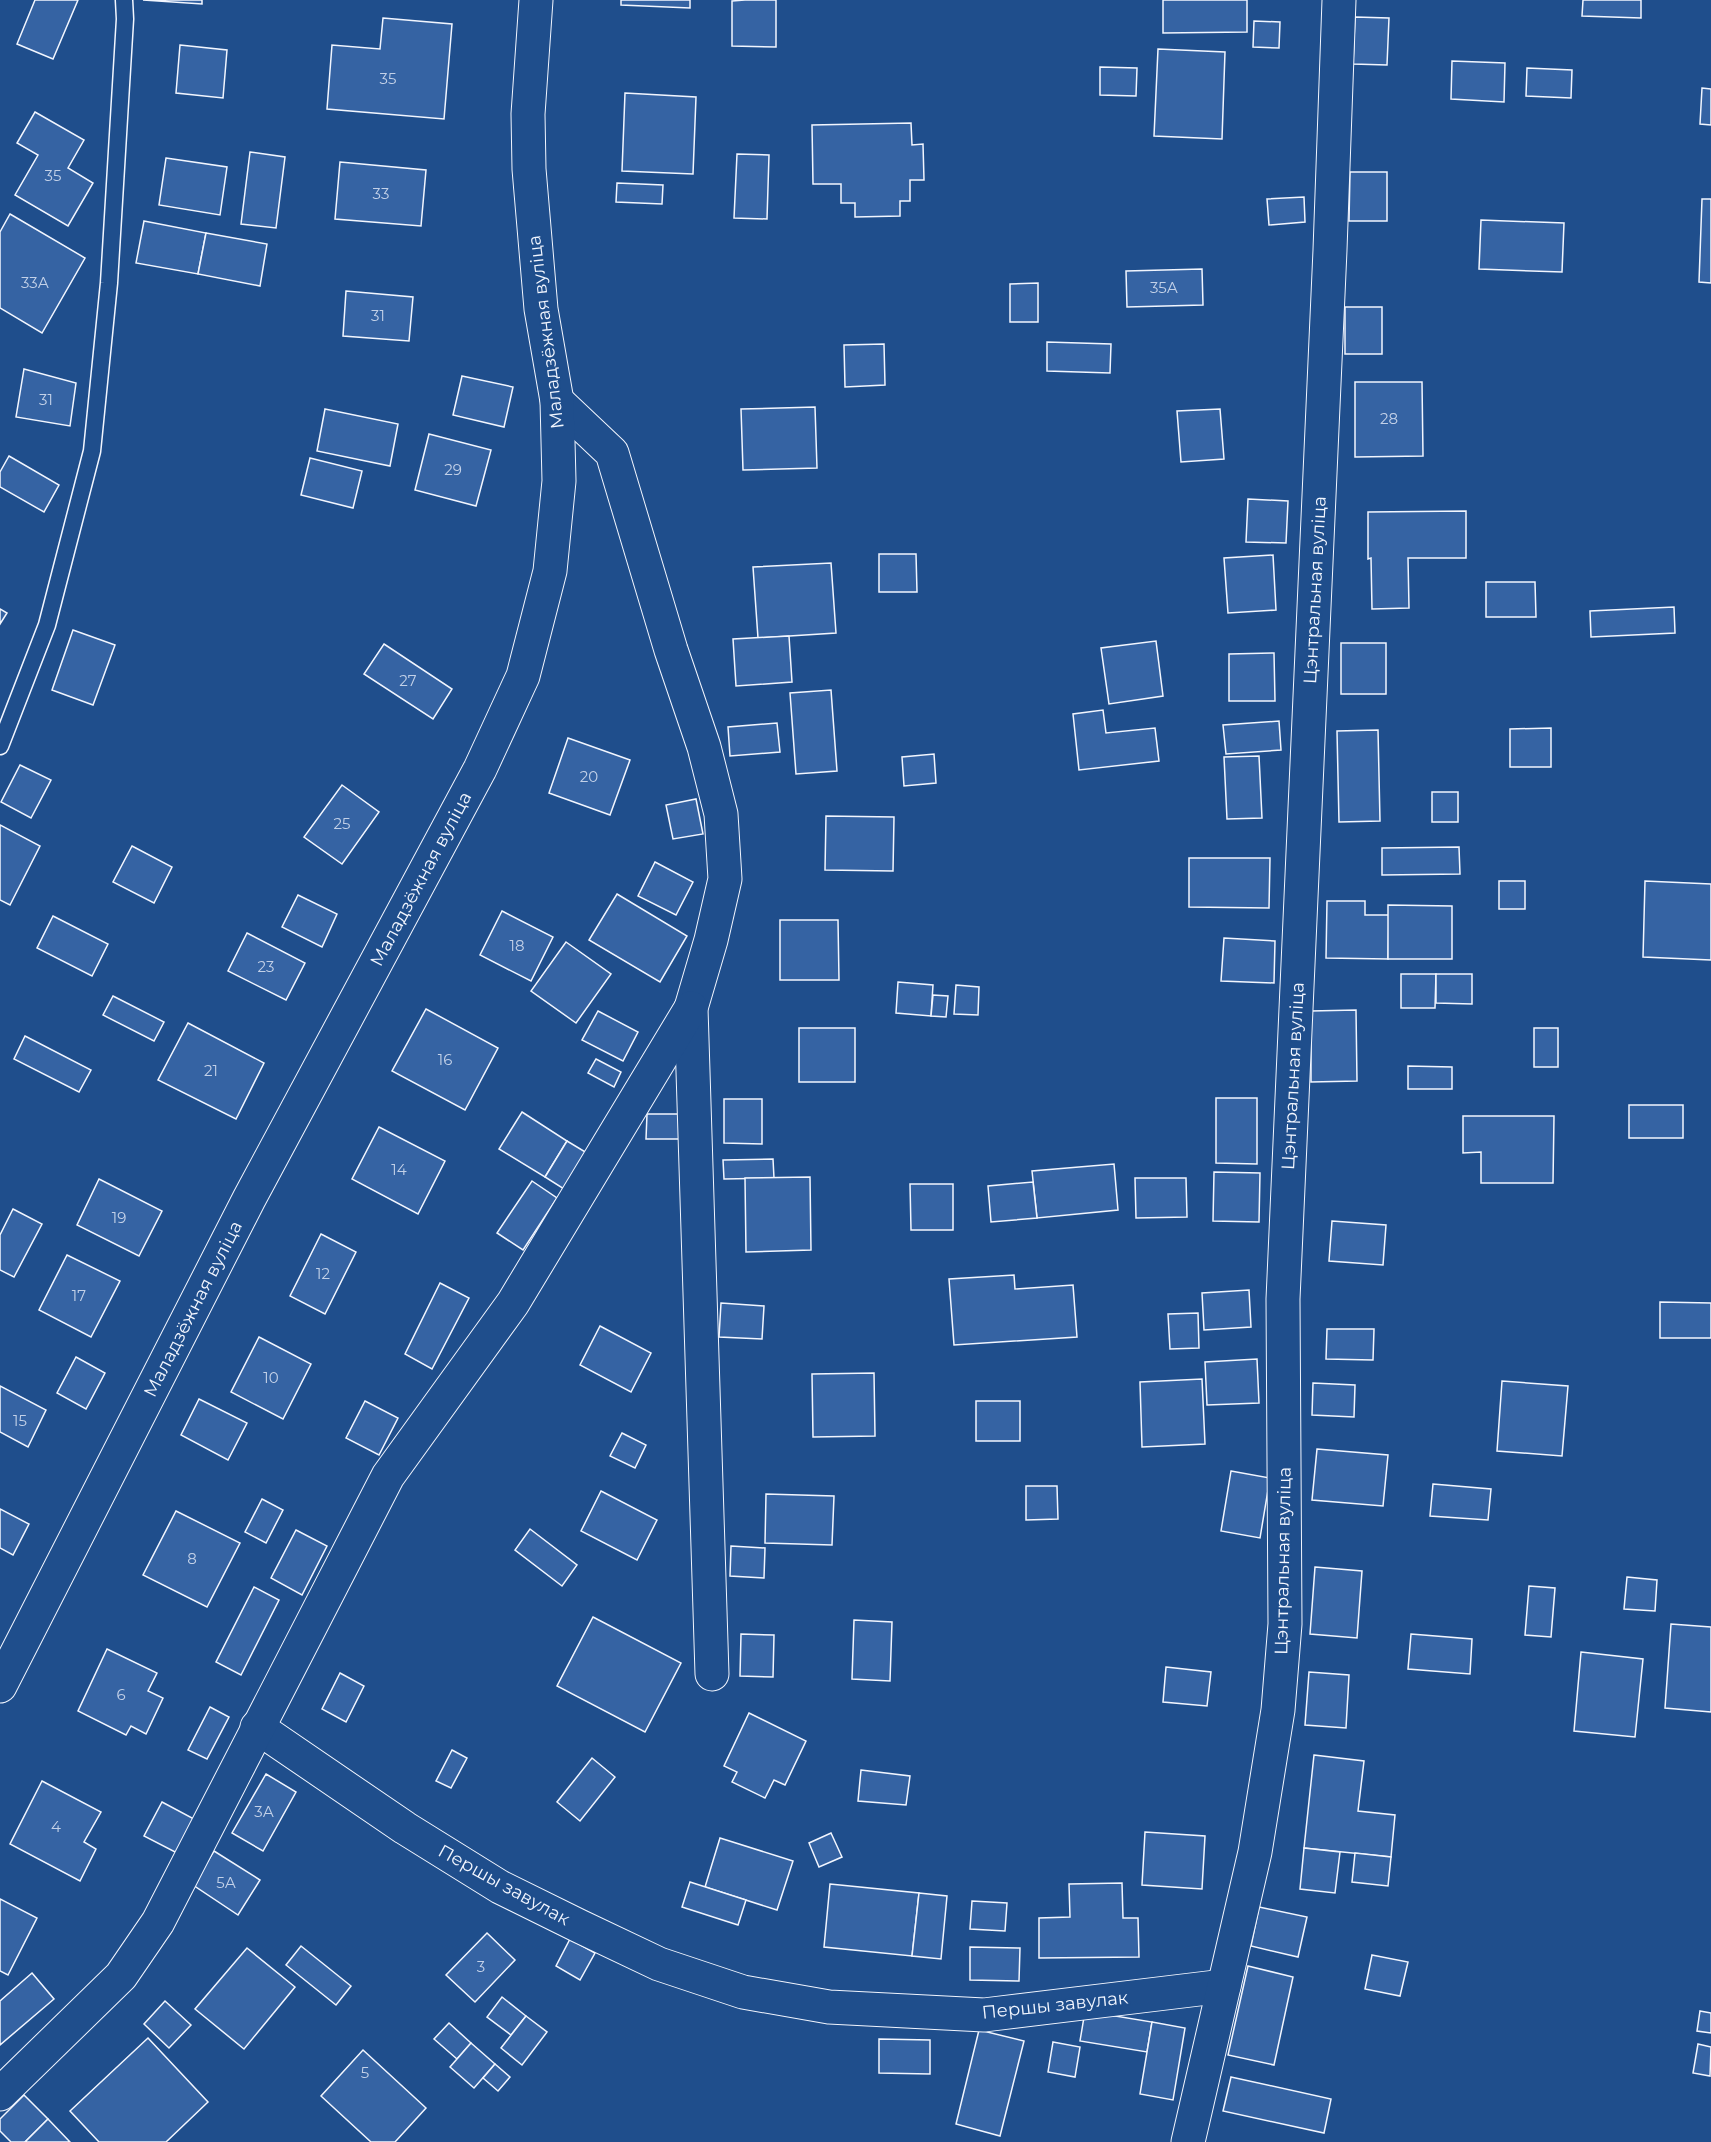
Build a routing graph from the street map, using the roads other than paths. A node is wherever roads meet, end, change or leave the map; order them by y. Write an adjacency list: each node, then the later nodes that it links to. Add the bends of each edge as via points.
1 (124, 0): 5 (lane, via 109,283 92,451 47,625)
2 (536, 0): 4 (street, Маладзёжная вуліца, via 528,114 530,169 541,309)
3 (1339, 0): 10 (street, Цэнтральная вуліца, via 1283,1299 1285,1624 1267,1782)
4 (557, 401): 6 (street, via 612,453 704,747 721,814 725,879); 8 (street, Маладзёжная вуліца, via 560,482 550,571 523,676 480,769 249,1199)
5 (0, 746)
6 (691, 1008): 7 (street); 9 (street, via 513,1303 388,1476)
7 (712, 1674)
8 (0, 1686)
9 (257, 1728): 10 (street, Першы завулак, via 500,1887 659,1964 743,1992 829,2007 984,2015); 11 (street, via 158,1922 121,1976)
10 (1224, 1986): 12 (street, Цэнтральная вуліца)
11 (0, 2094)
12 (1188, 2142)

